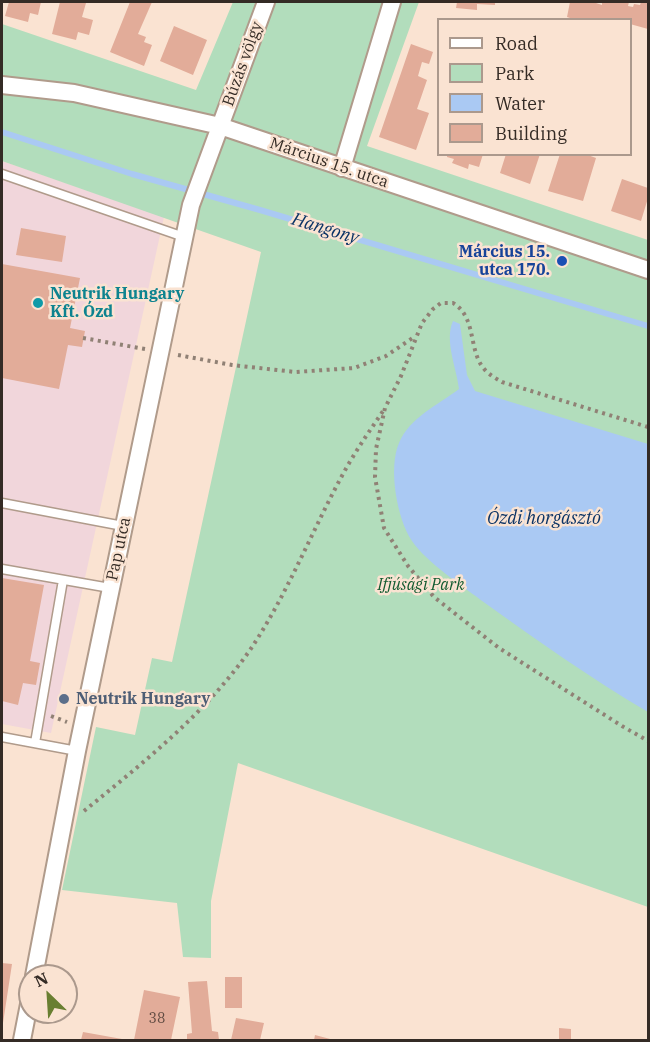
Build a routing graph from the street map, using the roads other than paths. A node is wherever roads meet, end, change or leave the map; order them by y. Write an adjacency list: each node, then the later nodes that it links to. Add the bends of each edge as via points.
1 (266, 2): 4 (street, Búzás völgy)
2 (392, 2): 5 (street)
3 (2, 85): 4 (street, Március 15. utca, via 74,93)
4 (220, 126): 5 (street, Március 15. utca); 7 (street, Pap utca, via 191,205)
5 (342, 168): 8 (street, Március 15. utca)
6 (2, 174): 7 (lane)
7 (184, 237): 10 (street, Pap utca)
8 (648, 270)
9 (2, 503): 10 (lane)
10 (123, 526): 13 (street, Pap utca)
11 (2, 569): 12 (lane)
12 (63, 580): 13 (lane); 15 (lane)
13 (110, 588): 16 (street, Pap utca)
14 (2, 737): 15 (lane)
15 (35, 743): 16 (lane)
16 (77, 751): 17 (street, Pap utca)
17 (36, 964)
18 (25, 1024): 19 (street)
19 (22, 1041)

